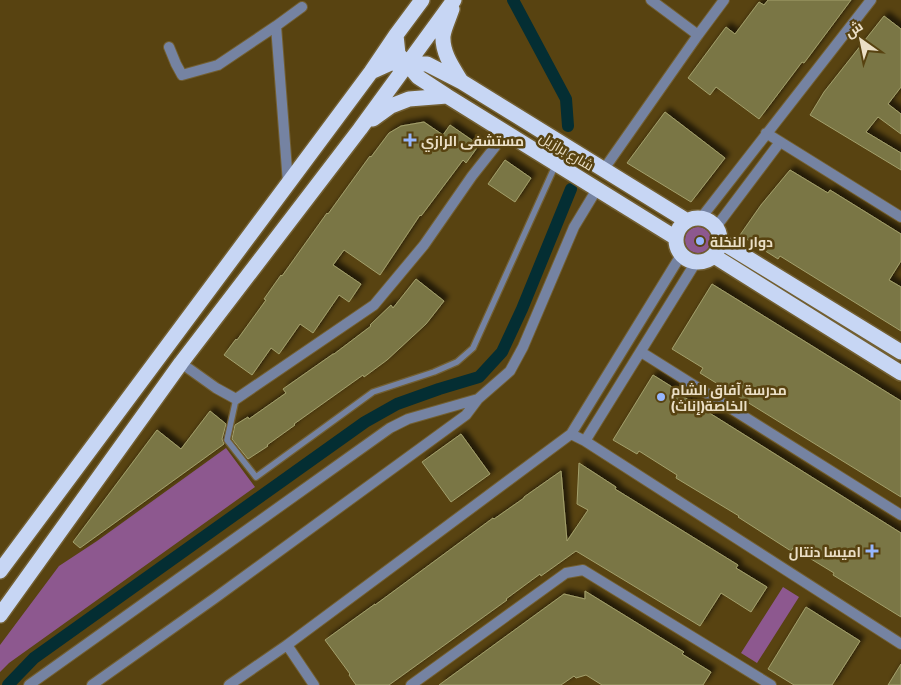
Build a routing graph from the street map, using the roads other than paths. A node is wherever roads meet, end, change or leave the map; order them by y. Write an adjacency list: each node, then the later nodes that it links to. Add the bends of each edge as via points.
1 (422, 0): 8 (highway)
2 (455, 0): 11 (highway); 13 (highway, شارع برازيل, via 443,36 449,61)
3 (652, 0): 9 (street)
4 (724, 0): 9 (street)
5 (871, 0): 17 (street)
6 (302, 7): 7 (street)
7 (276, 26): 10 (street, via 218,65 182,76); 21 (street)
8 (396, 35): 11 (highway, via 398,54); 12 (highway)
9 (698, 35): 20 (street)
10 (169, 47)
11 (407, 64): 12 (highway, via 391,63); 13 (highway, via 427,64); 14 (highway, شارع برازيل, via 418,77); 15 (highway)
12 (371, 72): 21 (highway)
13 (462, 82): 20 (highway, شارع برازيل)
14 (447, 96): 15 (highway, via 408,99 391,106); 16 (highway, شارع برازيل)
15 (360, 129): 32 (highway)
16 (506, 133): 19 (highway, شارع برازيل); 34 (street, via 424,245 374,305)
17 (766, 134): 18 (street); 24 (street)
18 (780, 142): 23 (street); 25 (street)
19 (556, 164): 22 (highway, شارع برازيل); 34 (lane, via 473,348 457,362 373,392 256,477 227,440)
20 (604, 169): 24 (highway, شارع برازيل)
21 (288, 183): 39 (highway)
22 (597, 188): 26 (highway, شارع برازيل); 35 (street, via 574,227 510,371)
23 (901, 217)
24 (694, 220): 25 (highway, via 710,222); 26 (highway, via 681,226)
25 (718, 234): 28 (highway, via 718,250); 31 (highway)
26 (676, 238): 27 (highway)
27 (681, 255): 29 (highway); 36 (street)
28 (714, 256): 29 (highway, via 704,262); 33 (highway)
29 (696, 262): 30 (street)
30 (640, 352): 37 (street); 38 (street)
31 (901, 352)
32 (181, 363): 34 (street); 40 (highway)
33 (901, 374)
34 (236, 399)
35 (478, 399): 43 (street, via 408,419 390,428); 44 (street, via 466,415)
36 (572, 434): 37 (street); 42 (street)
37 (585, 441): 41 (street)
38 (901, 515)
39 (0, 571)
40 (0, 614)
41 (901, 644)
42 (286, 645): 45 (street); 46 (street)
43 (29, 685)
44 (92, 685)
45 (229, 685)
46 (314, 685)
47 (411, 685): 48 (street, via 566,573 583,570)
48 (771, 685)

